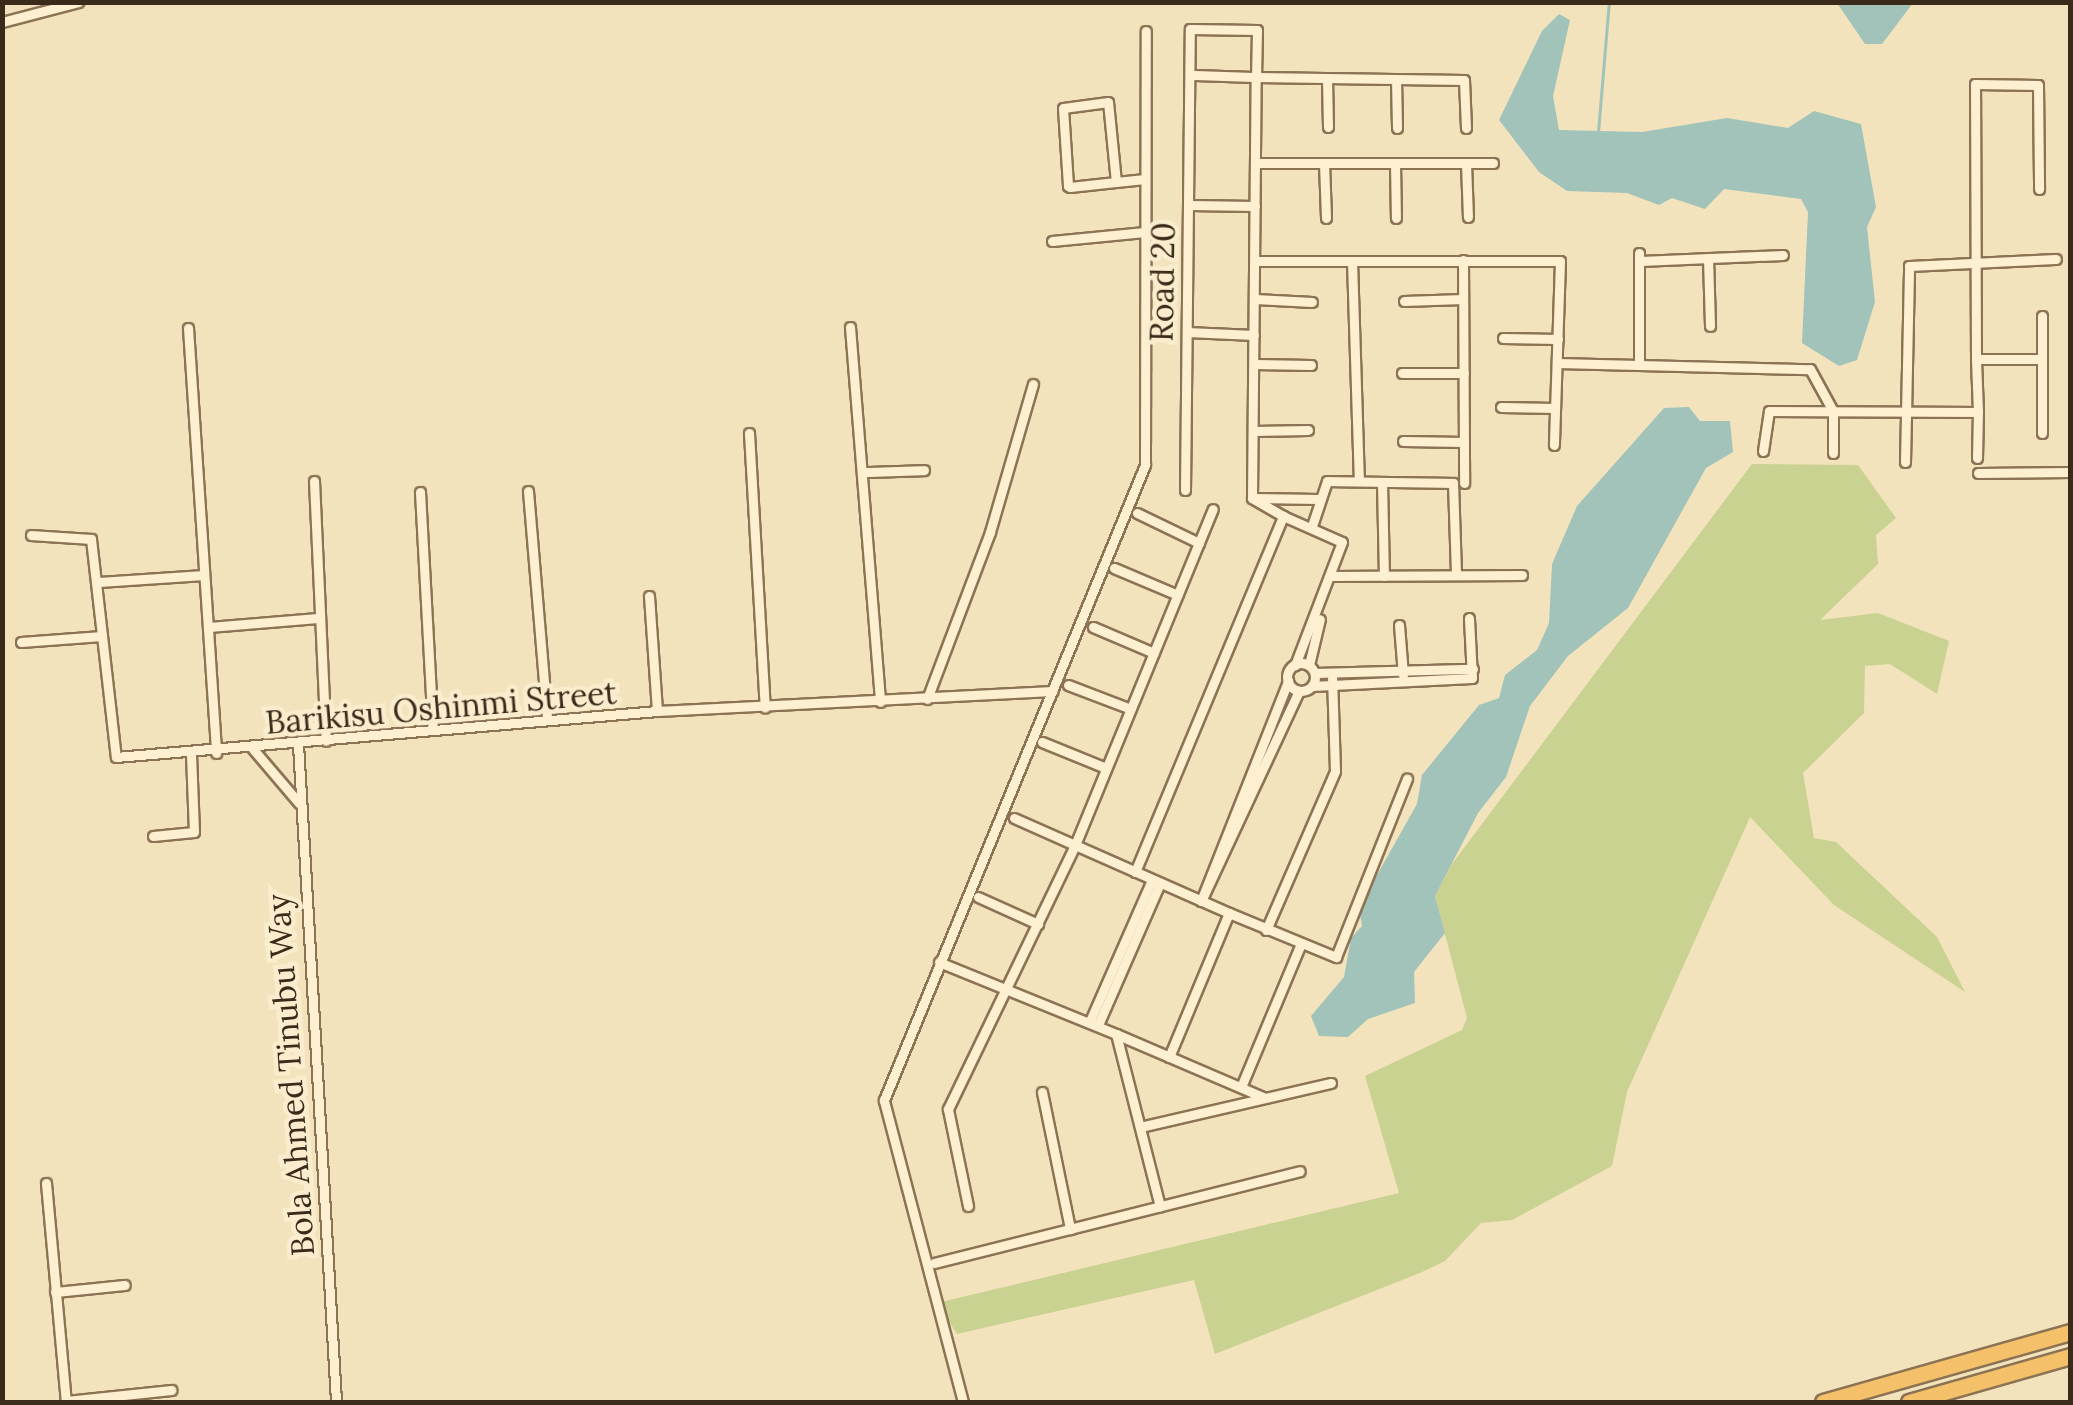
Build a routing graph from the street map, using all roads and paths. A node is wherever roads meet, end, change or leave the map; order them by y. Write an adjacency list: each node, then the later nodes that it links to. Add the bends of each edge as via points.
1 (78, 2): 2 (street)
2 (2, 22)
3 (1146, 30): 16 (street)
4 (1192, 74): 5 (street); 5 (street, Road 20, via 1190,30 1257,30); 19 (street, Road 20)
5 (1256, 77): 6 (street); 12 (street)
6 (1327, 79): 7 (street); 8 (street)
7 (1396, 79): 9 (street); 10 (street, via 1466,81)
8 (1328, 128)
9 (1397, 128)
10 (1466, 128)
11 (1493, 162): 15 (street)
12 (1256, 163): 13 (street); 20 (street)
13 (1324, 163): 14 (street); 22 (street)
14 (1395, 163): 15 (street); 23 (street)
15 (1466, 163): 21 (street)
16 (1145, 179): 17 (street); 24 (street)
17 (1116, 182): 17 (street, via 1108,102 1063,108 1068,186)
18 (2039, 188): 32 (street, via 2038,86 1979,82)
19 (1189, 204): 20 (street); 41 (street, Road 20)
20 (1255, 206): 31 (street)
21 (1468, 217)
22 (1326, 218)
23 (1396, 218)
24 (1145, 232): 25 (street); 115 (street, via 1145,466)
25 (1052, 241)
26 (1783, 255): 27 (street)
27 (1708, 258): 38 (street); 50 (street, via 1640,257)
28 (2056, 259): 32 (street)
29 (1352, 260): 30 (street); 31 (street); 75 (street)
30 (1463, 260): 33 (street); 44 (street, via 1560,261)
31 (1255, 261): 34 (street)
32 (1972, 262): 45 (street); 57 (street, via 1907,269)
33 (1464, 298): 35 (street); 52 (street)
34 (1255, 299): 36 (street); 42 (street)
35 (1404, 301)
36 (1312, 302)
37 (2042, 316): 46 (street)
38 (1710, 326)
39 (850, 327): 71 (street)
40 (188, 328): 90 (street)
41 (1187, 332): 42 (street); 78 (street, Road 20)
42 (1254, 335): 48 (street)
43 (1504, 338): 44 (street)
44 (1558, 339): 47 (street)
45 (1976, 359): 46 (street); 58 (street)
46 (2042, 359): 62 (street)
47 (1557, 363): 50 (street); 55 (street)
48 (1254, 364): 49 (street); 60 (street)
49 (1310, 365)
50 (1639, 365): 56 (street, via 1810,369)
51 (1402, 373): 52 (street)
52 (1464, 373): 64 (street)
53 (1033, 384): 116 (street, via 990,532)
54 (1501, 408): 55 (street)
55 (1555, 408): 65 (street)
56 (1833, 410): 57 (street); 66 (street, via 1769,411); 67 (street)
57 (1905, 412): 58 (street); 69 (street)
58 (1978, 412): 68 (street)
59 (1308, 430): 60 (street)
60 (1254, 431): 81 (street)
61 (749, 433): 118 (street)
62 (2042, 433)
63 (1403, 442): 64 (street)
64 (1464, 442): 77 (street)
65 (1554, 446)
66 (1763, 451)
67 (1833, 452)
68 (1977, 458)
69 (1905, 462)
70 (924, 470): 71 (street)
71 (865, 472): 117 (street)
72 (2070, 472): 73 (street)
73 (1978, 473)
74 (314, 480): 99 (street)
75 (1358, 482): 76 (street); 82 (street, via 1323,482)
76 (1382, 482): 91 (street, via 1453,483); 94 (street)
77 (1464, 483)
78 (1185, 490)
79 (528, 491): 121 (street)
80 (420, 492): 122 (street)
81 (1252, 498): 82 (street); 85 (street)
82 (1318, 498): 86 (street)
83 (1214, 510): 88 (street)
84 (1137, 514): 88 (street)
85 (1284, 516): 86 (street); 135 (street)
86 (1312, 526): 93 (street, via 1342,538)
87 (31, 535): 95 (street, Barikisu Oshinmi Street, via 89,536)
88 (1199, 543): 97 (street)
89 (1114, 568): 97 (street)
90 (204, 575): 95 (street); 102 (street)
91 (1456, 575): 92 (street); 94 (street)
92 (1522, 575)
93 (1333, 576): 94 (street); 98 (street)
94 (1384, 576)
95 (99, 582): 104 (street, Barikisu Oshinmi Street)
96 (649, 596): 120 (street)
97 (1178, 596): 106 (street)
98 (1326, 596): 107 (street); 108 (street)
99 (318, 618): 102 (street); 123 (street)
100 (1469, 618): 109 (street, via 1472,673)
101 (1400, 625): 109 (street)
102 (208, 627): 127 (street)
103 (1093, 627): 106 (street)
104 (102, 636): 105 (street); 128 (street, Barikisu Oshinmi Street, via 112,756)
105 (22, 642)
106 (1154, 654): 119 (street)
107 (1295, 665): 108 (street); 110 (street)
108 (1312, 669): 111 (street); 113 (street)
109 (1404, 678): 111 (street)
110 (1288, 681): 114 (street); 138 (street)
111 (1332, 681): 113 (street); 141 (street, via 1335,771)
112 (1068, 685): 119 (street)
113 (1312, 686): 114 (street)
114 (1298, 690): 138 (street)
115 (1052, 691): 116 (street, Barikisu Oshinmi Street); 143 (street)
116 (926, 699): 117 (street, Barikisu Oshinmi Street)
117 (880, 702): 118 (street, Barikisu Oshinmi Street)
118 (766, 708): 120 (street, Barikisu Oshinmi Street)
119 (1131, 708): 129 (street)
120 (657, 711): 121 (street, Barikisu Oshinmi Street)
121 (547, 719): 122 (street, Barikisu Oshinmi Street)
122 (433, 730): 123 (street, Barikisu Oshinmi Street)
123 (326, 741): 125 (street, Barikisu Oshinmi Street)
124 (1042, 742): 129 (street)
125 (298, 744): 126 (street, Barikisu Oshinmi Street); 131 (street, Bola Ahmed Tinubu Way)
126 (254, 750): 127 (street, Barikisu Oshinmi Street); 131 (street)
127 (216, 753): 128 (street, Barikisu Oshinmi Street)
128 (191, 754): 133 (street, via 194,832)
129 (1106, 768): 134 (street)
130 (1407, 780): 142 (street, via 1339,954)
131 (299, 804): 165 (street, Bola Ahmed Tinubu Way)
132 (1014, 818): 134 (street)
133 (153, 836)
134 (1074, 845): 135 (street); 140 (street)
135 (1135, 872): 136 (street)
136 (1156, 882): 138 (street); 145 (street)
137 (978, 898): 140 (street)
138 (1201, 900): 139 (street)
139 (1228, 913): 141 (street); 147 (street)
140 (1038, 924): 144 (street)
141 (1266, 930): 142 (street)
142 (1300, 946): 149 (street)
143 (939, 962): 144 (street); 166 (street, via 884,1106)
144 (1008, 990): 145 (street); 155 (street, via 948,1109)
145 (1094, 1023): 146 (street)
146 (1116, 1034): 147 (street); 152 (street)
147 (1169, 1057): 149 (street)
148 (1331, 1083): 151 (street)
149 (1241, 1087): 151 (street)
150 (1042, 1092): 157 (street)
151 (1265, 1098): 152 (street)
152 (1140, 1127): 156 (street)
153 (1300, 1171): 156 (street)
154 (46, 1183): 160 (street)
155 (968, 1206)
156 (1160, 1206): 157 (street)
157 (1070, 1229): 158 (street)
158 (934, 1263)
159 (125, 1285): 160 (street)
160 (55, 1292): 164 (street)
161 (2070, 1332): 167 (highway)
162 (2070, 1356): 168 (highway)
163 (172, 1390): 164 (street)
164 (66, 1402)
165 (336, 1402)
166 (963, 1402)
167 (1823, 1402)
168 (1909, 1402)

